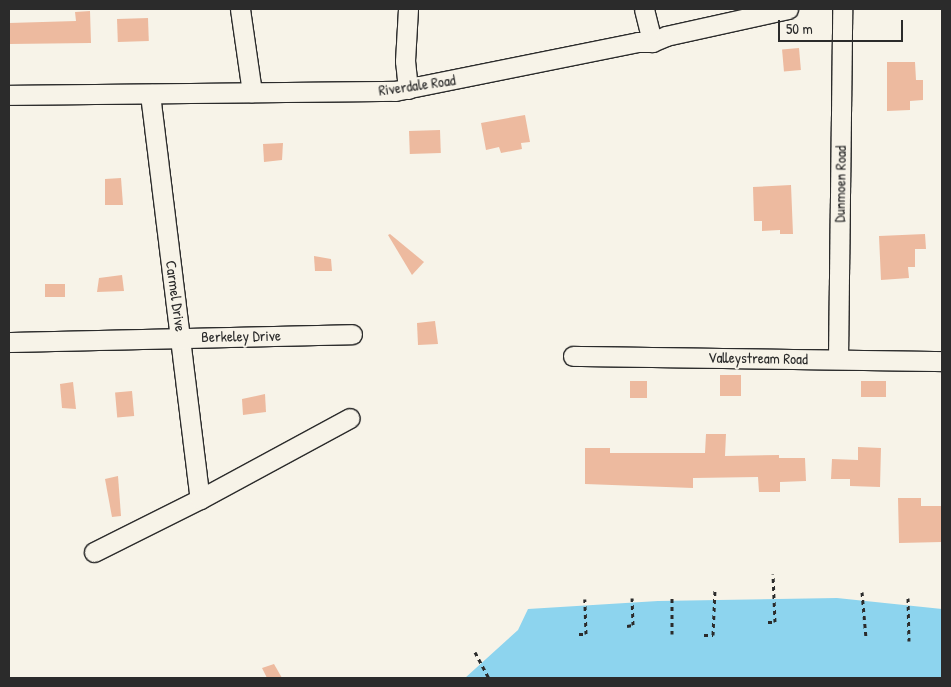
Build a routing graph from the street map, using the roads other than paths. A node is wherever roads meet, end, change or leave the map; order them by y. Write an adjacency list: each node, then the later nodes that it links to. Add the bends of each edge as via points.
1 (240, 9): 8 (street)
2 (408, 9): 7 (street, via 405,61)
3 (644, 9): 6 (street)
4 (788, 9): 6 (street, Riverdale Road, via 666,36)
5 (842, 9): 15 (street, Dunmoen Road)
6 (652, 42): 7 (street, Riverdale Road, via 638,42)
7 (408, 89): 8 (street, Riverdale Road)
8 (252, 92): 9 (street, Riverdale Road)
9 (150, 94): 10 (street, Riverdale Road); 12 (street, Carmel Drive)
10 (9, 95)
11 (352, 334): 12 (street, Berkeley Drive)
12 (182, 338): 13 (street, Berkeley Drive); 18 (street, Carmel Drive)
13 (9, 342)
14 (573, 356): 15 (street, Valleystream Road)
15 (838, 359): 16 (street, Valleystream Road)
16 (942, 361)
17 (350, 418): 18 (street)
18 (200, 499): 19 (street)
19 (94, 552)

